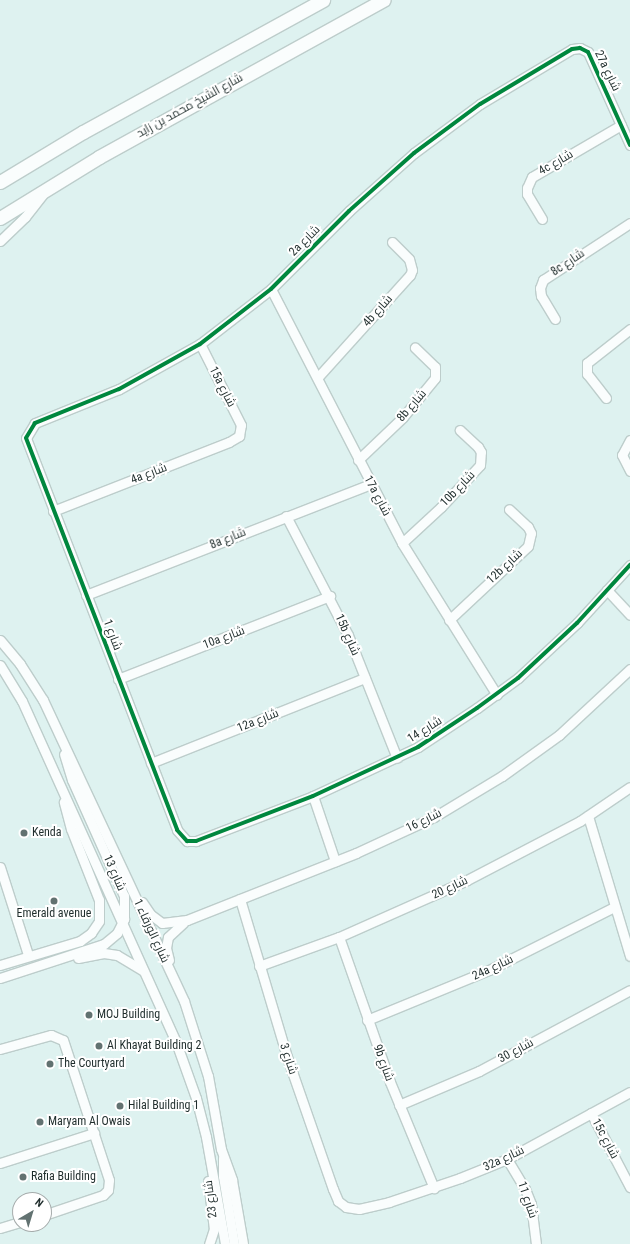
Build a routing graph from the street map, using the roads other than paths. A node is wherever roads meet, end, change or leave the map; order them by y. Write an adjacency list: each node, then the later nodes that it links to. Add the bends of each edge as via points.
1 (323, 0): 6 (highway, via 83,132)
2 (383, 0): 7 (highway, شارع الشيخ محمد بن زايد)
3 (585, 49): 4 (street, 27a شارع); 13 (street, 2a شارع, via 576,48 551,60 447,128 366,195)
4 (621, 125): 5 (street, 27a شارع); 9 (street, 4c شارع, via 532,177 527,194)
5 (630, 145)
6 (0, 182)
7 (45, 189): 8 (highway, شارع الشيخ محمد بن زايد); 11 (street, via 25,217)
8 (0, 218)
9 (542, 219)
10 (630, 223): 14 (street, 8c شارع, via 543,280 541,296)
11 (0, 241)
12 (392, 242): 18 (street, 4b شارع, via 409,259 412,270 410,275)
13 (272, 289): 16 (street, 2a شارع); 18 (street, 17a شارع)
14 (556, 319)
15 (630, 329): 19 (street, via 586,363 587,374)
16 (200, 344): 21 (street, 15a شارع); 22 (street, 2a شارع, via 119,389 35,423)
17 (416, 348): 24 (street, 8b شارع, via 435,367 435,378 403,417)
18 (318, 377): 24 (street, 17a شارع)
19 (606, 398)
20 (460, 430): 30 (street, 10b شارع, via 478,447 482,459 480,465 441,507)
21 (242, 431): 28 (street, 4a شارع, via 229,442)
22 (28, 432): 28 (street, شارع 1, via 27,444)
23 (630, 440): 25 (street, via 622,454)
24 (358, 460): 26 (street, 17a شارع)
25 (630, 471)
26 (370, 484): 29 (street, 8a شارع); 30 (street, 17a شارع)
27 (509, 509): 36 (street, 12b شارع, via 528,527 528,546)
28 (53, 511): 33 (street, شارع 1)
29 (286, 516): 33 (street, 8a شارع); 34 (street, 15b شارع)
30 (402, 543): 36 (street, 17a شارع)
31 (630, 565): 32 (street, شارع 14)
32 (605, 592): 35 (street); 42 (street, شارع 14, via 558,642)
33 (86, 595): 41 (street, شارع 1)
34 (330, 596): 40 (street, 15b شارع); 41 (street, 10a شارع)
35 (627, 613)
36 (448, 620): 42 (street, 17a شارع)
37 (0, 640): 43 (street, شارع الورقاء 1, via 36,688)
38 (0, 665): 46 (street, شارع الورقاء 1, via 19,695)
39 (630, 669): 51 (street, شارع 16, via 559,735 502,776 442,813)
40 (365, 678): 44 (street, 15b شارع); 45 (street, 12a شارع)
41 (118, 679): 45 (street, شارع 1)
42 (497, 695): 44 (street, شارع 14)
43 (63, 741): 53 (street, شارع الورقاء 1); 58 (street, شارع 13, via 72,780 124,896 126,907)
44 (397, 758): 48 (street, شارع 14)
45 (151, 763): 50 (street, شارع 1, via 177,830)
46 (61, 787): 58 (street, شارع الورقاء 1); 60 (street, شارع 13, via 71,829 100,900 100,916 94,929 84,939)
47 (630, 787): 49 (street, شارع 20)
48 (313, 796): 50 (street, شارع 14, via 196,841); 51 (street)
49 (588, 816): 56 (street); 59 (street, شارع 20, via 467,880)
50 (187, 841)
51 (338, 860): 55 (street, شارع 16)
52 (0, 867): 54 (street)
53 (131, 888): 57 (street, شارع 16, via 158,921 171,924); 67 (street, شارع الورقاء 1)
54 (4, 897): 60 (street)
55 (237, 900): 57 (street, شارع 16); 64 (street, شارع 3)
56 (614, 907): 61 (street); 69 (street, 24a شارع, via 489,970)
57 (187, 920): 67 (street, شارع 16, via 171,931 166,944)
58 (122, 924): 62 (street, شارع 13, via 108,942); 65 (street, شارع الورقاء 1)
59 (339, 937): 64 (street, شارع 20); 69 (street, 9b شارع)
60 (28, 956): 63 (street, شارع 13)
61 (630, 956)
62 (67, 957): 65 (street, via 113,954 128,959); 66 (street, شارع 13)
63 (0, 965)
64 (259, 966): 81 (street, شارع 3, via 338,1201 346,1207 356,1209)
65 (145, 972): 75 (street, شارع الورقاء 1, via 185,1066)
66 (0, 978)
67 (178, 988): 76 (street, شارع الورقاء 1, via 208,1076)
68 (630, 990): 72 (street, شارع 30, via 479,1071)
69 (367, 1020): 72 (street, 9b شارع)
70 (0, 1049): 74 (street, via 48,1035 60,1037 65,1043)
71 (630, 1092): 73 (street, 32a شارع)
72 (399, 1105): 80 (street, 9b شارع)
73 (591, 1113): 77 (street, 32a شارع); 79 (street, 15c شارع)
74 (94, 1133): 78 (street); 82 (street, via 109,1180 108,1190 99,1197)
75 (210, 1153): 86 (street, شارع 23, via 208,1178 214,1229); 87 (street, شارع الورقاء 1)
76 (223, 1155): 84 (street, شارع الورقاء 1, via 230,1174); 88 (street, شارع 23, via 223,1176)
77 (507, 1159): 80 (street, 32a شارع); 91 (street, شارع 11, via 523,1184 531,1204)
78 (0, 1163)
79 (630, 1186)
80 (434, 1188): 81 (street, 32a شارع)
81 (369, 1206)
82 (52, 1212)
83 (12, 1224): 85 (street)
84 (240, 1227): 89 (street, شارع الورقاء 1); 90 (street)
85 (0, 1228)
86 (209, 1244)
87 (225, 1244)
88 (234, 1244)
89 (243, 1244)
90 (248, 1244)
91 (536, 1244)

